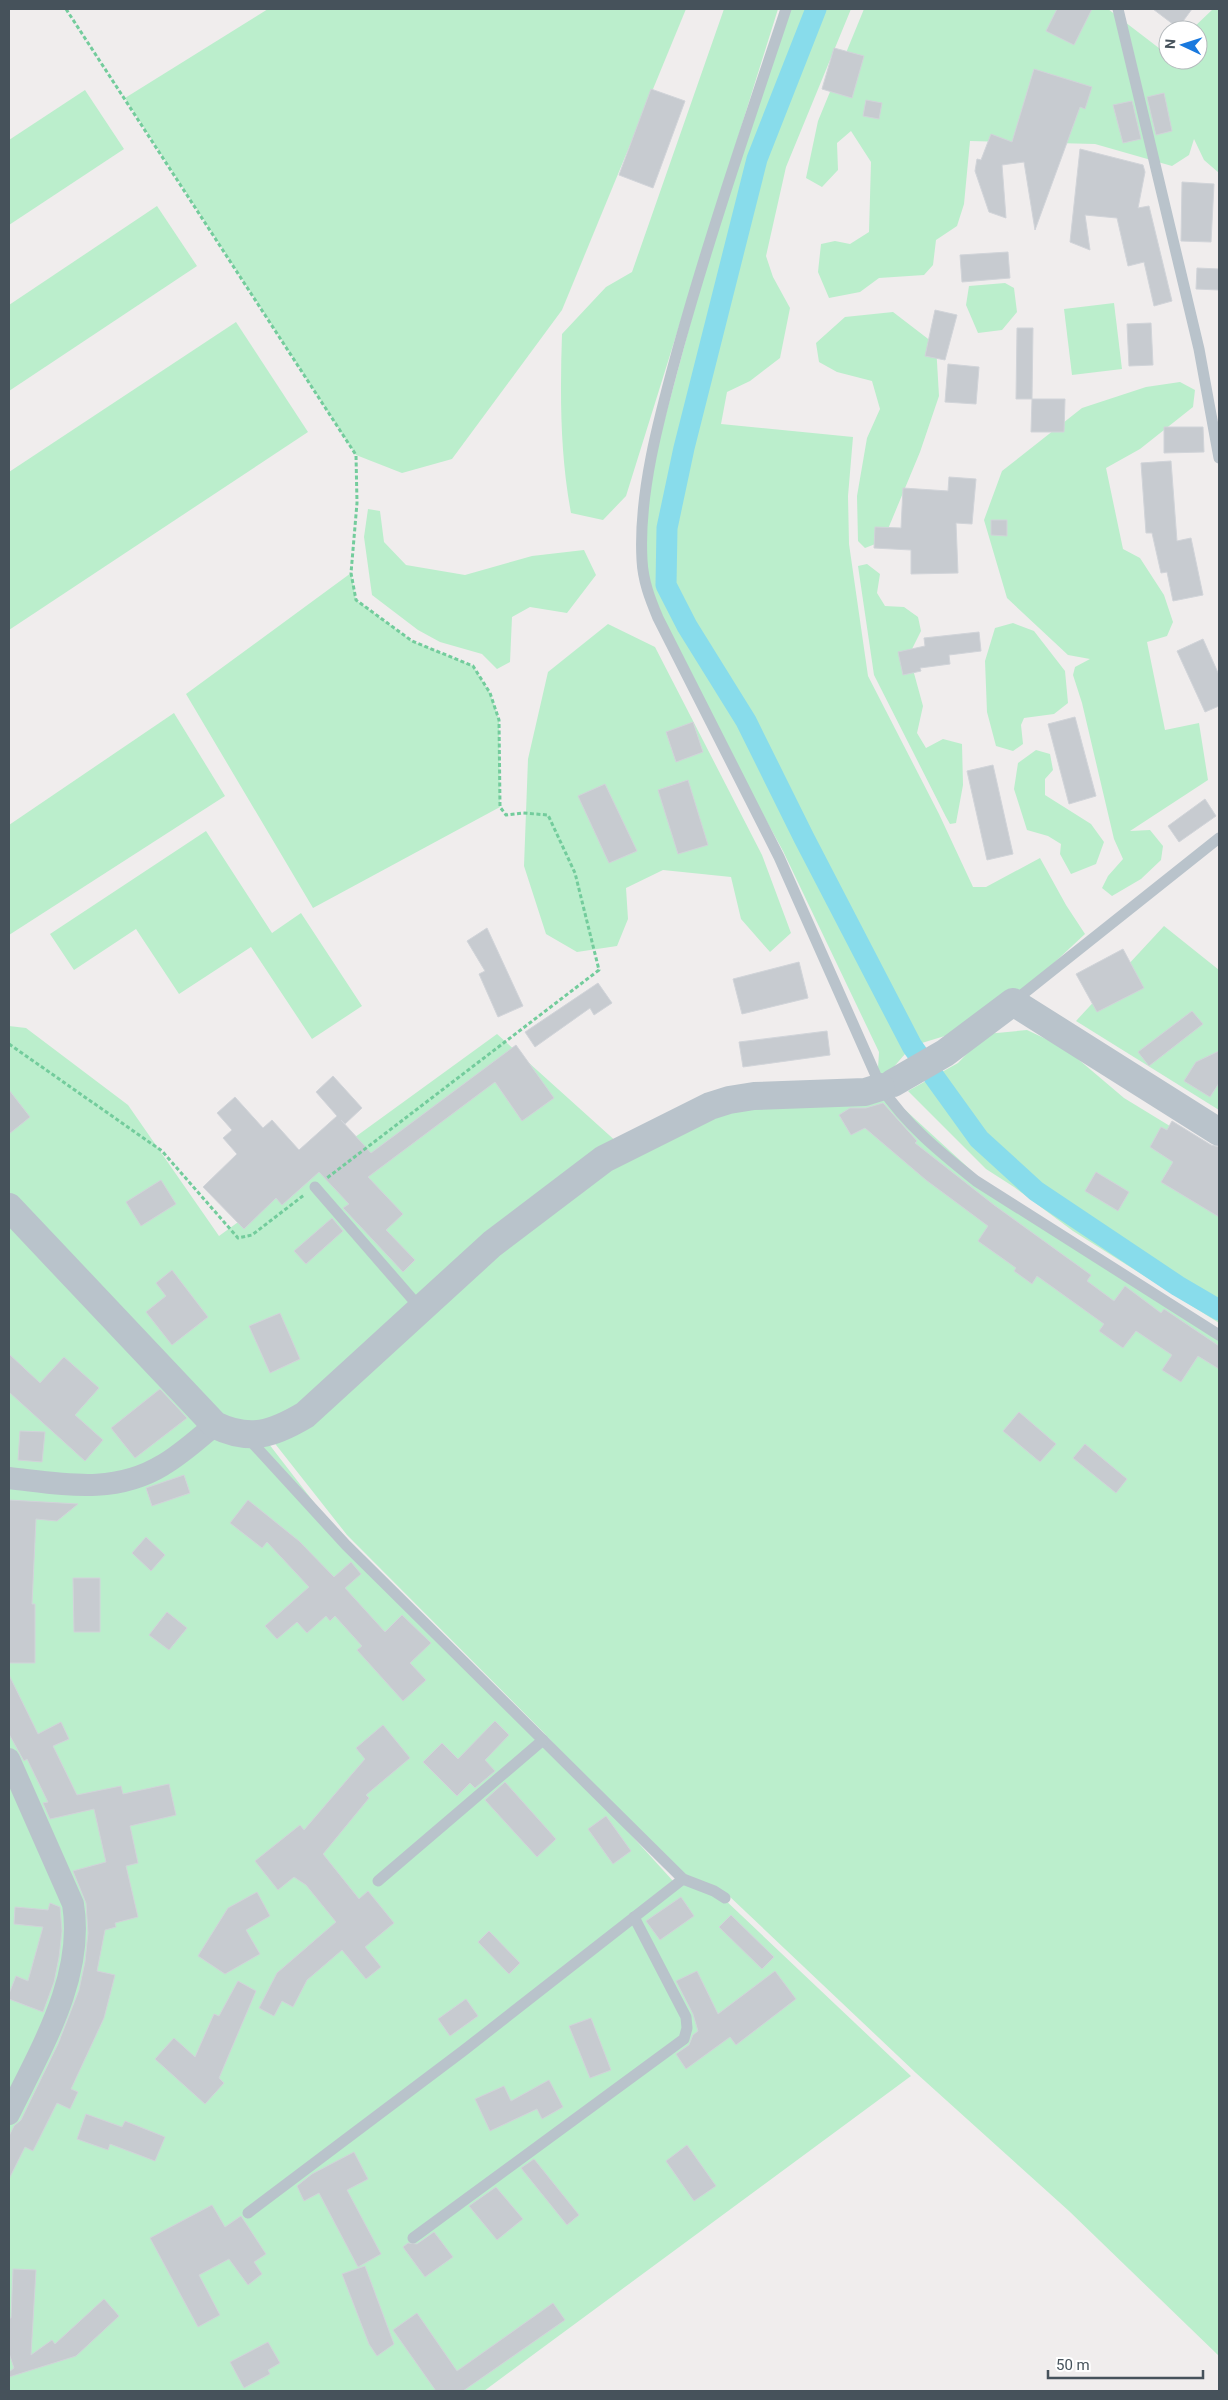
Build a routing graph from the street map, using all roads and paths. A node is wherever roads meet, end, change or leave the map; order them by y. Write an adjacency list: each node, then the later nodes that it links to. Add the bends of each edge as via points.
1 (66, 9): 10 (path, via 356,455 357,503 351,573 356,600 412,641 473,666 490,693 499,720 500,807 506,815 548,815 575,873 599,970)
2 (786, 9): 8 (lane, via 704,258 661,410 641,533 642,562 646,590 658,618 779,857)
3 (1118, 9): 4 (lane, via 1199,349)
4 (1219, 458)
5 (1219, 838): 6 (lane)
6 (1013, 1002): 8 (street, via 945,1053); 9 (street)
7 (9, 1044): 10 (path, via 162,1151 238,1238 252,1235)
8 (887, 1085): 12 (street, via 865,1092 754,1096 710,1106 604,1159 492,1244); 13 (lane, via 894,1106 908,1122 976,1181)
9 (1219, 1132)
10 (315, 1187): 12 (lane)
11 (9, 1207): 14 (street)
12 (421, 1309): 15 (street, via 305,1415 270,1433)
13 (1219, 1335)
14 (215, 1425): 15 (street); 16 (street, via 164,1465 135,1478 100,1486)
15 (245, 1435): 17 (lane, via 346,1545)
16 (9, 1478)
17 (543, 1740): 19 (lane); 20 (lane)
18 (9, 1760): 23 (street, via 73,1904 76,1925 74,1958 60,2001 42,2047)
19 (683, 1879): 21 (lane); 22 (lane)
20 (378, 1882)
21 (725, 1898)
22 (634, 1917): 24 (lane, via 464,2051); 25 (lane, via 686,2017 684,2039)
23 (9, 2114)
24 (248, 2213)
25 (413, 2238)

